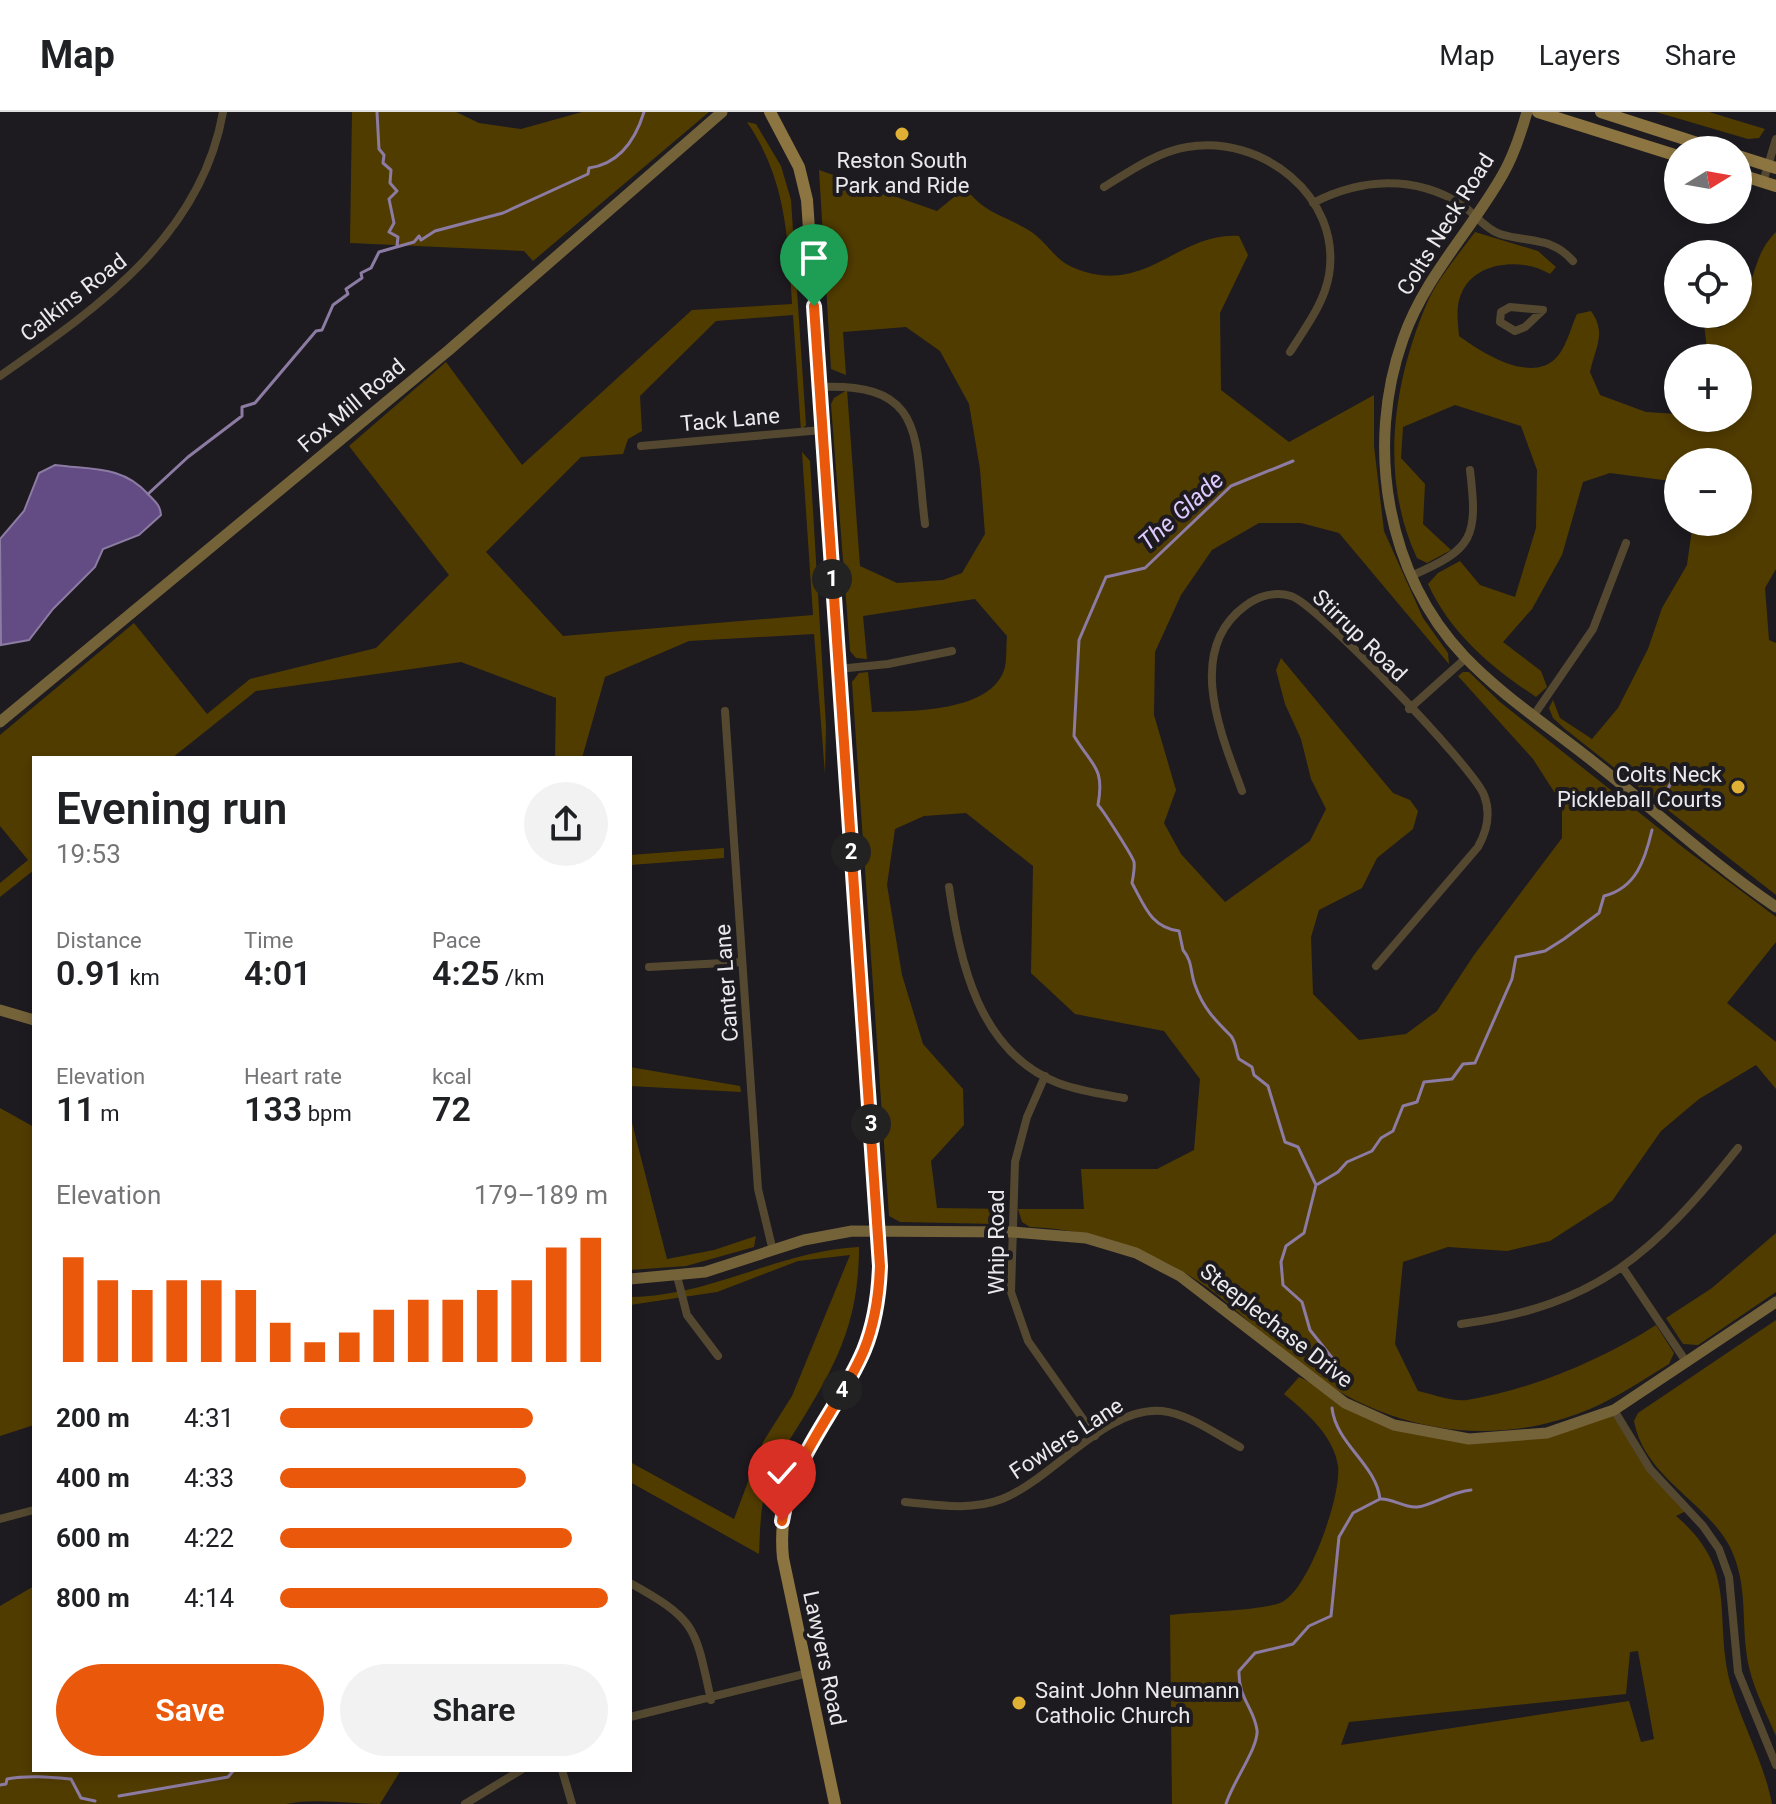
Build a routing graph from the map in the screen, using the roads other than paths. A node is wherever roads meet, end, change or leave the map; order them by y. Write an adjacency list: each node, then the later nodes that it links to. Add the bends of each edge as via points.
1 (223, 112): 19 (street, Calkins Road, via 203,177 152,255 99,305)
2 (722, 112): 33 (street, Fox Mill Road, via 449,350)
3 (770, 112): 20 (main road, Lawyers Road, via 804,185)
4 (1527, 112): 15 (street, Colts Neck Road, via 1504,172)
5 (1538, 112): 9 (main road)
6 (1601, 112): 7 (main road)
7 (1676, 136)
8 (1776, 139): 11 (street)
9 (1664, 152)
10 (1752, 161): 11 (main road)
11 (1772, 167): 12 (street)
12 (1770, 184)
13 (1104, 187): 14 (street, via 1168,151 1218,145 1265,158 1291,176)
14 (1313, 203): 15 (street, via 1343,189 1397,182 1446,196); 18 (street, via 1328,240 1329,271 1314,314)
15 (1476, 215): 16 (street, via 1502,235 1552,243); 26 (street, Colts Neck Road, via 1418,304 1389,390 1385,470 1395,528)
16 (1573, 261)
17 (1500, 322): 17 (street, via 1505,309 1543,310 1520,330)
18 (1290, 352)
19 (0, 376)
20 (819, 387): 21 (main road, Lawyers Road); 24 (street, via 867,387 903,411 913,434)
21 (822, 430): 22 (street, Tack Lane); 29 (main road, Lawyers Road)
22 (641, 446)
23 (1470, 470): 26 (street, via 1474,514 1468,539 1446,562)
24 (925, 524)
25 (1626, 543): 32 (street, via 1593,629)
26 (1411, 576): 28 (street, Colts Neck Road, via 1440,627)
27 (952, 651): 29 (street)
28 (1466, 658): 30 (street, Stirrup Road); 32 (street, Colts Neck Road)
29 (838, 669): 45 (main road, Lawyers Road)
30 (1409, 709): 34 (street, Stirrup Road, via 1303,602 1273,594 1251,601 1225,629 1212,673 1217,724); 38 (street, Stirrup Road, via 1480,786 1487,828 1478,847)
31 (725, 711): 37 (street, Canter Lane)
32 (1534, 715): 36 (street, Colts Neck Road)
33 (0, 722)
34 (1242, 791)
35 (949, 887): 42 (street, via 967,976 982,1012 1010,1049)
36 (1776, 907)
37 (742, 962): 39 (street); 47 (street, Canter Lane, via 758,1189)
38 (1376, 966)
39 (649, 967)
40 (0, 1010): 41 (street)
41 (32, 1019)
42 (1045, 1076): 43 (street); 46 (street, Whip Road, via 1015,1162)
43 (1124, 1098)
44 (1738, 1148): 48 (street, via 1683,1215)
45 (878, 1229): 46 (street, Steeplechase Drive); 47 (street, Steeplechase Drive, via 826,1235); 62 (main road, Lawyers Road, via 879,1287 871,1328 854,1369 796,1469 785,1502 783,1558)
46 (1013, 1232): 55 (street, Steeplechase Drive, via 1086,1238 1158,1264 1201,1290 1337,1398 1394,1425 1443,1436 1494,1439 1556,1430); 56 (street, Whip Road, via 1011,1292 1020,1325)
47 (773, 1251): 49 (street, Steeplechase Drive)
48 (1623, 1268): 52 (street, via 1545,1306); 54 (street)
49 (677, 1276): 50 (street, Steeplechase Drive); 53 (street, via 687,1315)
50 (632, 1279)
51 (1776, 1302): 54 (street, Steeplechase Drive)
52 (1461, 1324)
53 (718, 1356)
54 (1687, 1363): 55 (street, Steeplechase Drive)
55 (1614, 1410): 65 (street, via 1650,1469 1719,1549 1729,1577 1738,1672)
56 (1095, 1436): 57 (street, Fowlers Lane, via 1131,1415 1165,1411); 58 (street, Fowlers Lane, via 1000,1500 969,1506)
57 (1240, 1447)
58 (905, 1502)
59 (32, 1511): 60 (street)
60 (0, 1519)
61 (632, 1584): 63 (street, via 687,1620 698,1640)
62 (808, 1673): 63 (street); 70 (main road, Lawyers Road)
63 (711, 1700): 64 (street)
64 (632, 1717)
65 (1776, 1765)
66 (518, 1772): 68 (street)
67 (563, 1772): 69 (street)
68 (465, 1804)
69 (572, 1804)
70 (835, 1804)

